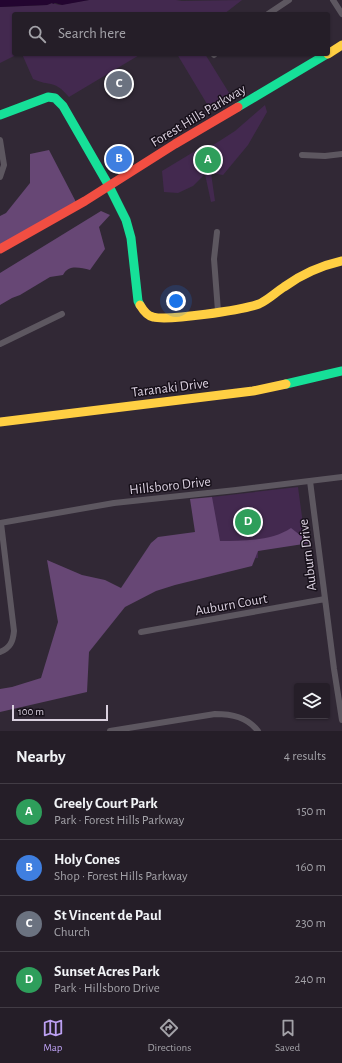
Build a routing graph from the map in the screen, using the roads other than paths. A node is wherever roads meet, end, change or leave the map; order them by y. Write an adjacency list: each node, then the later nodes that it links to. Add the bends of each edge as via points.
1 (288, 0): 3 (street)
2 (333, 0): 4 (street)
3 (271, 12)
4 (342, 14)
5 (342, 45): 6 (street, Forest Hills Parkway)
6 (330, 53)
7 (325, 56): 13 (street, Forest Hills Parkway)
8 (0, 115): 13 (street, via 42,98 55,98 63,106)
9 (0, 140): 12 (street, via 4,165)
10 (302, 154): 11 (street)
11 (342, 154)
12 (0, 177)
13 (109, 186): 15 (street, Forest Hills Parkway); 17 (street, via 129,227 138,301 142,310 158,318)
14 (217, 232): 17 (street, via 214,259)
15 (0, 249)
16 (342, 261): 17 (street, via 310,270 260,303)
17 (218, 311)
18 (62, 314): 19 (street)
19 (0, 344)
20 (342, 371): 21 (street, Taranaki Drive, via 253,391)
21 (0, 422)
22 (342, 477): 23 (street, Hillsboro Drive)
23 (310, 481): 24 (street, Hillsboro Drive, via 114,503); 25 (street, Auburn Drive)
24 (0, 523): 27 (street, via 14,631 13,641 6,650)
25 (325, 599): 26 (street, Auburn Court); 28 (street, Auburn Drive)
26 (141, 632)
27 (0, 652)
28 (342, 720)
29 (110, 731): 30 (street, via 220,714 243,719)
30 (258, 731)

